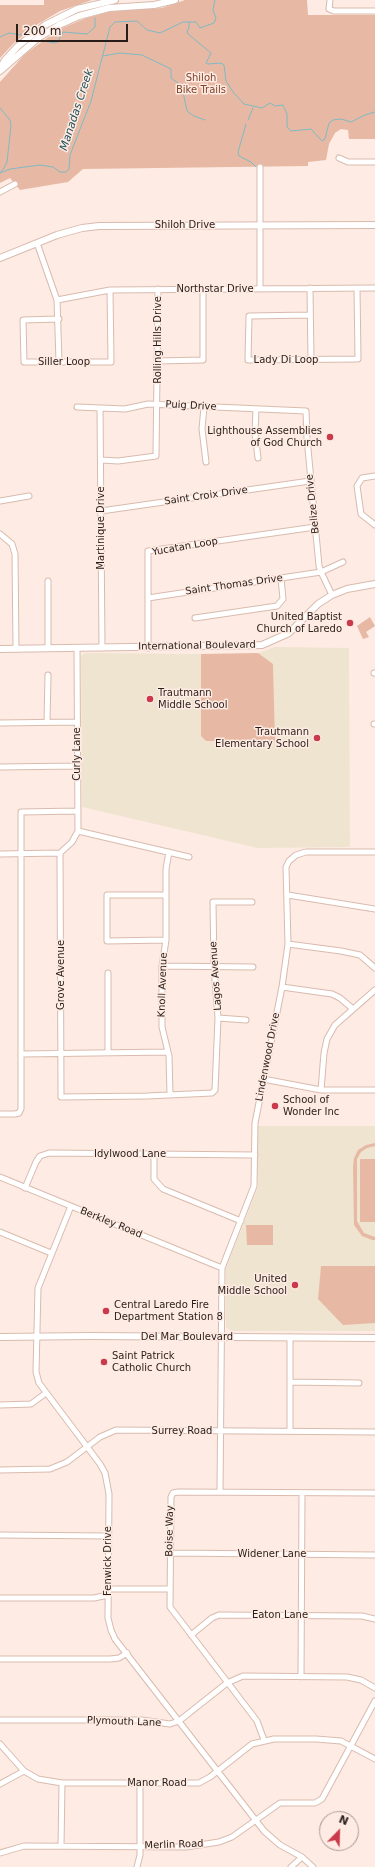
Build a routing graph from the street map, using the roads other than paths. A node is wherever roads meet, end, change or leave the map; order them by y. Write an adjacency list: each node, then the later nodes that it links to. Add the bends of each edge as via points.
1 (115, 0): 5 (main road, via 77,9 44,25 18,46)
2 (175, 0): 5 (main road, via 154,5 109,8 72,19 38,38)
3 (330, 0): 4 (street, via 329,9 334,11)
4 (375, 11)
5 (0, 70)
6 (339, 158): 7 (street, via 348,162)
7 (375, 162)
8 (260, 167): 12 (street)
9 (15, 184): 10 (street)
10 (0, 192)
11 (375, 224): 12 (main road, Shiloh Drive)
12 (260, 225): 13 (main road, Shiloh Drive, via 99,226 68,232); 20 (street)
13 (37, 243): 14 (main road, Shiloh Drive); 22 (street)
14 (0, 258)
15 (310, 288): 16 (street, Northstar Drive); 20 (street, Northstar Drive); 23 (street)
16 (357, 288): 17 (street, Northstar Drive); 25 (street, Lady Di Loop, via 358,359)
17 (375, 288)
18 (158, 289): 19 (street, Northstar Drive); 21 (street, Northstar Drive); 26 (street, Rolling Hills Drive)
19 (203, 289): 20 (street, Northstar Drive); 26 (street, via 203,360)
20 (260, 289)
21 (110, 290): 22 (street, Northstar Drive); 27 (street, Siller Loop, via 111,362)
22 (57, 300): 24 (street)
23 (310, 315): 25 (street); 25 (street, Lady Di Loop, via 249,316 248,360)
24 (58, 319): 27 (street); 27 (street, Siller Loop, via 23,320 24,362)
25 (311, 360)
26 (158, 361): 28 (street, Rolling Hills Drive)
27 (59, 362)
28 (157, 405): 30 (street, Puig Drive); 31 (street, Puig Drive, via 125,409); 35 (street, Rolling Hills Drive, via 156,456 118,461)
29 (77, 407): 31 (street, Puig Drive)
30 (204, 407): 32 (street, Puig Drive); 36 (street, via 202,429)
31 (100, 408): 35 (street, Martinique Drive)
32 (256, 409): 33 (street, Puig Drive); 34 (street)
33 (306, 411): 38 (street, Belize Drive)
34 (258, 458)
35 (101, 460): 41 (street, Martinique Drive)
36 (206, 462)
37 (375, 476): 42 (street, via 362,478 358,486 361,514)
38 (310, 482): 41 (street, Saint Croix Drive); 43 (street, Belize Drive)
39 (29, 496): 40 (street)
40 (0, 501)
41 (101, 511): 55 (street, Martinique Drive)
42 (375, 525)
43 (315, 527): 46 (street, Belize Drive); 51 (street, Yucatan Loop, via 148,551)
44 (0, 534): 58 (street, via 12,544 15,554)
45 (343, 562): 46 (street, Saint Thomas Drive)
46 (321, 572): 47 (street, Saint Thomas Drive); 50 (street, Belize Drive)
47 (281, 578): 51 (street, Saint Thomas Drive); 52 (street, via 283,599 277,606)
48 (48, 581): 53 (street)
49 (375, 584): 50 (main road, International Boulevard)
50 (332, 594): 56 (main road, International Boulevard, via 289,633 263,645)
51 (148, 598): 56 (street, Yucatan Loop)
52 (195, 618)
53 (48, 648): 54 (main road, International Boulevard); 58 (main road, International Boulevard)
54 (77, 648): 55 (main road, International Boulevard); 61 (street, Curly Lane)
55 (102, 648): 56 (main road, International Boulevard)
56 (148, 648)
57 (0, 649): 58 (main road, International Boulevard)
58 (16, 649)
59 (48, 676): 60 (street)
60 (47, 722): 61 (street); 62 (street)
61 (77, 722): 63 (street, Curly Lane)
62 (0, 723)
63 (78, 766): 64 (street); 65 (street, Curly Lane)
64 (0, 767)
65 (78, 811): 66 (street, Curly Lane); 71 (street, via 21,812)
66 (78, 831): 67 (street); 69 (street, via 72,842)
67 (169, 852): 72 (street); 73 (street, Knoll Avenue)
68 (375, 852): 74 (street, Lindenwood Drive, via 306,852 296,855 286,867)
69 (60, 853): 71 (street); 92 (street, Grove Avenue)
70 (0, 854): 71 (street)
71 (21, 854): 91 (street)
72 (188, 857)
73 (166, 895): 77 (street, Knoll Avenue); 77 (street, via 107,895 107,941)
74 (288, 895): 76 (street); 78 (street, Lindenwood Drive)
75 (252, 902): 80 (street, Lagos Avenue, via 213,902)
76 (375, 909)
77 (166, 940): 79 (street, Knoll Avenue)
78 (288, 944): 82 (street, via 360,955); 84 (street, Lindenwood Drive)
79 (162, 966): 80 (street); 90 (street, Knoll Avenue, via 162,1028)
80 (214, 967): 81 (street); 87 (street, Lagos Avenue)
81 (254, 967)
82 (375, 968)
83 (108, 973): 89 (street)
84 (282, 987): 86 (street, via 332,994); 93 (street, Lindenwood Drive)
85 (375, 990): 86 (street)
86 (353, 1009): 94 (street, via 335,1025 327,1040)
87 (218, 1018): 88 (street); 96 (street, Lagos Avenue, via 215,1090 212,1093)
88 (246, 1020)
89 (108, 1052): 90 (street); 92 (street)
90 (168, 1052): 96 (street, Knoll Avenue)
91 (21, 1054): 92 (street); 97 (street, via 21,1109 19,1112)
92 (61, 1054): 96 (street, Grove Avenue, via 61,1097)
93 (264, 1079): 94 (street); 99 (street, Lindenwood Drive, via 255,1123)
94 (321, 1090): 95 (street)
95 (375, 1090)
96 (170, 1094)
97 (0, 1114)
98 (154, 1154): 99 (street, Idylwood Lane); 101 (street, Idylwood Lane, via 49,1153 40,1156 36,1162); 103 (street, via 154,1179 162,1189)
99 (254, 1155): 103 (street, Lindenwood Drive, via 254,1186)
100 (0, 1177): 101 (street, Berkley Road)
101 (26, 1188): 102 (street, Berkley Road)
102 (71, 1206): 105 (street, Fenwick Drive); 106 (street, Berkley Road)
103 (240, 1221): 106 (street, Lindenwood Drive)
104 (0, 1232): 105 (street)
105 (51, 1254): 110 (street, Fenwick Drive, via 37,1293)
106 (222, 1268): 108 (street, Lindenwood Drive)
107 (0, 1337): 110 (main road, Del Mar Boulevard)
108 (221, 1337): 109 (main road, Del Mar Boulevard); 110 (main road, Del Mar Boulevard); 116 (street, Lindenwood Drive)
109 (290, 1337): 111 (main road, Del Mar Boulevard); 112 (street)
110 (36, 1338): 114 (street, Fenwick Drive, via 36,1372 39,1384)
111 (375, 1338)
112 (291, 1382): 113 (street); 117 (street)
113 (359, 1383)
114 (46, 1393): 115 (street, via 31,1404); 119 (street, Fenwick Drive)
115 (0, 1405)
116 (222, 1431): 117 (street, Surrey Road); 119 (street, Surrey Road, via 116,1430 100,1437); 121 (street, Lindenwood Drive)
117 (290, 1431): 118 (street, Surrey Road)
118 (375, 1432)
119 (88, 1447): 120 (street, Surrey Road, via 67,1462 50,1469); 125 (street, Fenwick Drive, via 100,1464 107,1482)
120 (0, 1470)
121 (220, 1492): 122 (street, Boise Way); 126 (street, Boise Way, via 173,1493 170,1502)
122 (302, 1493): 123 (street, Boise Way); 127 (street)
123 (375, 1494)
124 (0, 1535): 125 (street)
125 (108, 1536): 129 (street, Fenwick Drive)
126 (170, 1553): 127 (street, Widener Lane); 130 (street, Boise Way)
127 (302, 1554): 128 (street, Widener Lane); 133 (street)
128 (375, 1555)
129 (108, 1589): 130 (street); 131 (street, Fenwick Drive)
130 (169, 1589): 135 (street, Boise Way, via 172,1612)
131 (108, 1595): 132 (street, via 94,1598); 136 (street, Fenwick Drive, via 109,1624 115,1639)
132 (0, 1598)
133 (302, 1615): 134 (street, Eaton Lane, via 362,1616); 135 (street, Eaton Lane, via 219,1615); 138 (street)
134 (375, 1619)
135 (191, 1635): 139 (street, Boise Way)
136 (126, 1653): 137 (street, via 110,1659); 143 (street, Fenwick Drive)
137 (0, 1658)
138 (301, 1677): 139 (street, via 243,1676); 140 (street, via 355,1678)
139 (227, 1683): 143 (street); 144 (street, Boise Way, via 257,1721)
140 (375, 1688)
141 (375, 1701): 146 (street, Merlin Road)
142 (0, 1720): 143 (street, Plymouth Lane, via 142,1720 170,1724)
143 (179, 1721): 149 (street, Fenwick Drive)
144 (264, 1740): 146 (street, Manor Road, via 316,1739 341,1741); 149 (street, Manor Road, via 246,1748)
145 (0, 1744): 148 (street)
146 (351, 1746): 147 (street, Manor Road); 153 (street, Merlin Road, via 322,1799 315,1803 280,1803)
147 (375, 1759)
148 (24, 1771): 150 (street, Manor Road, via 38,1779); 152 (street)
149 (218, 1771): 151 (street, Manor Road, via 199,1782); 153 (street, Fenwick Drive)
150 (62, 1783): 151 (street, Manor Road); 154 (street)
151 (140, 1783): 155 (street)
152 (0, 1784)
153 (256, 1820): 155 (street, Merlin Road, via 232,1837 219,1842 186,1847); 157 (street, Fenwick Drive, via 270,1838)
154 (61, 1846): 155 (street, Merlin Road); 156 (street, Merlin Road, via 24,1846)
155 (140, 1846): 158 (street)
156 (0, 1853)
157 (302, 1857): 159 (street); 160 (street, Fenwick Drive)
158 (137, 1867)
159 (291, 1867)
160 (313, 1867)

